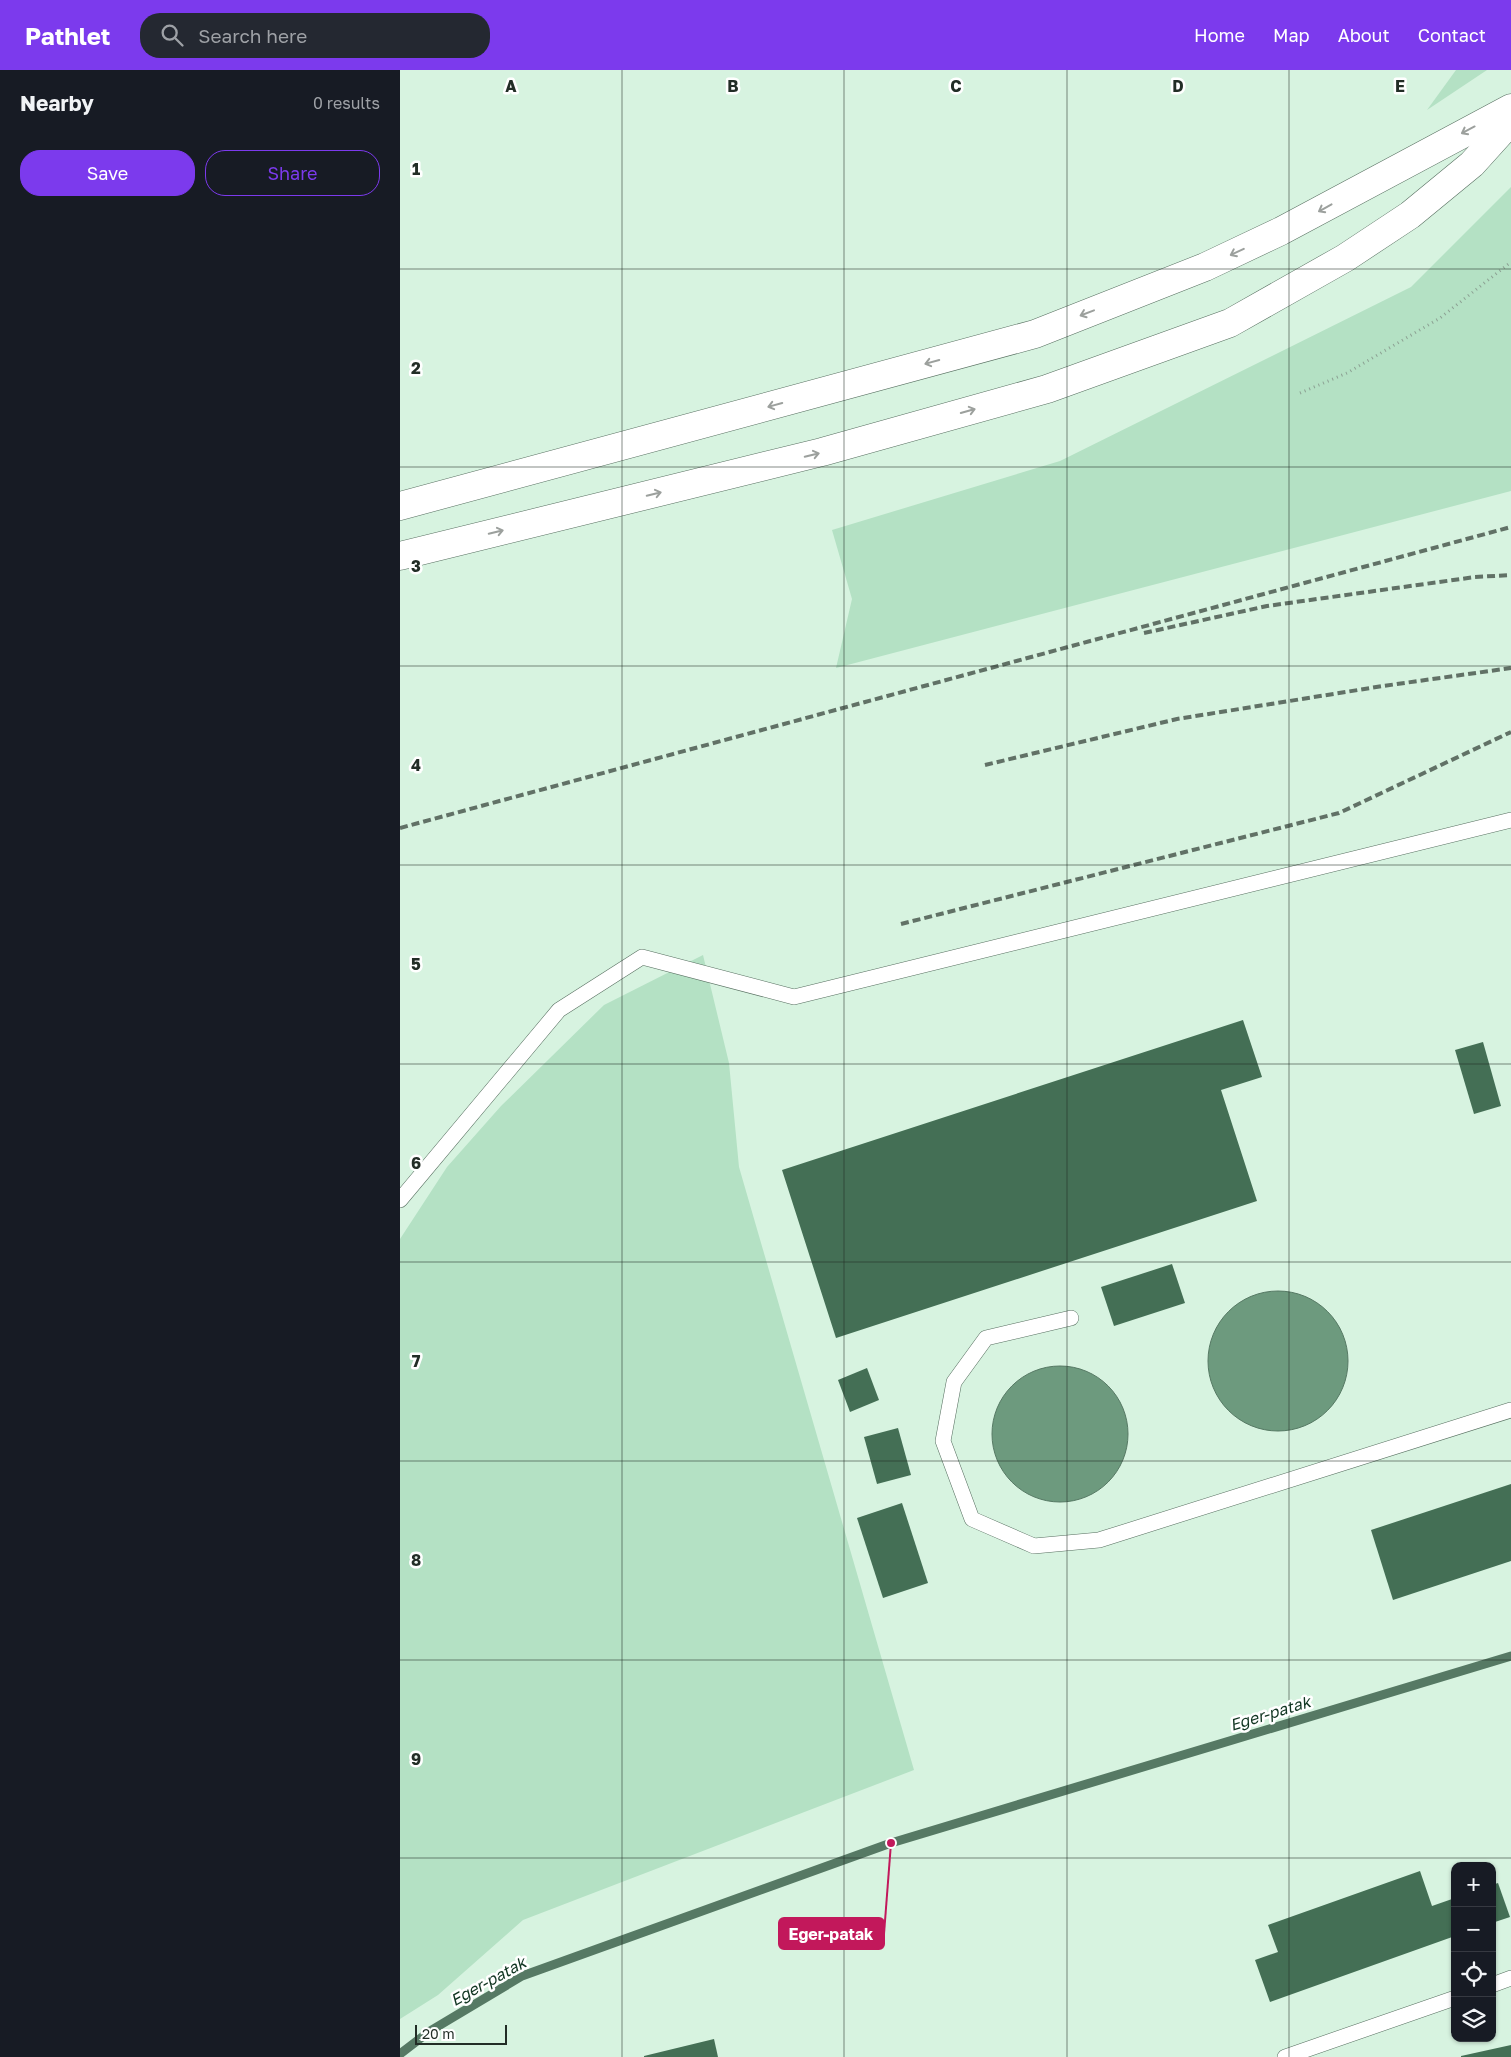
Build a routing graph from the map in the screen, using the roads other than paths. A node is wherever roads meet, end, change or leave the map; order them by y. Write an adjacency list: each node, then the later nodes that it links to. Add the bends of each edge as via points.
1 (1511, 108): 3 (highway, one-way to 3, via 1281,231 1205,267 1035,334)
2 (1511, 121): 4 (highway, one-way to 2, via 822,452 1047,389 1230,323 1344,258 1410,215 1472,164)
3 (400, 506)
4 (400, 556)
5 (1511, 820): 6 (lane, via 794,997 642,957 559,1010)
6 (400, 1200)
7 (1071, 1318): 8 (lane, via 986,1338 954,1382 943,1441 972,1519 1034,1546 1099,1540)
8 (1511, 1410)
9 (1511, 1978): 10 (lane)
10 (1496, 1984)
11 (1451, 1999): 12 (lane)
12 (1286, 2057)

